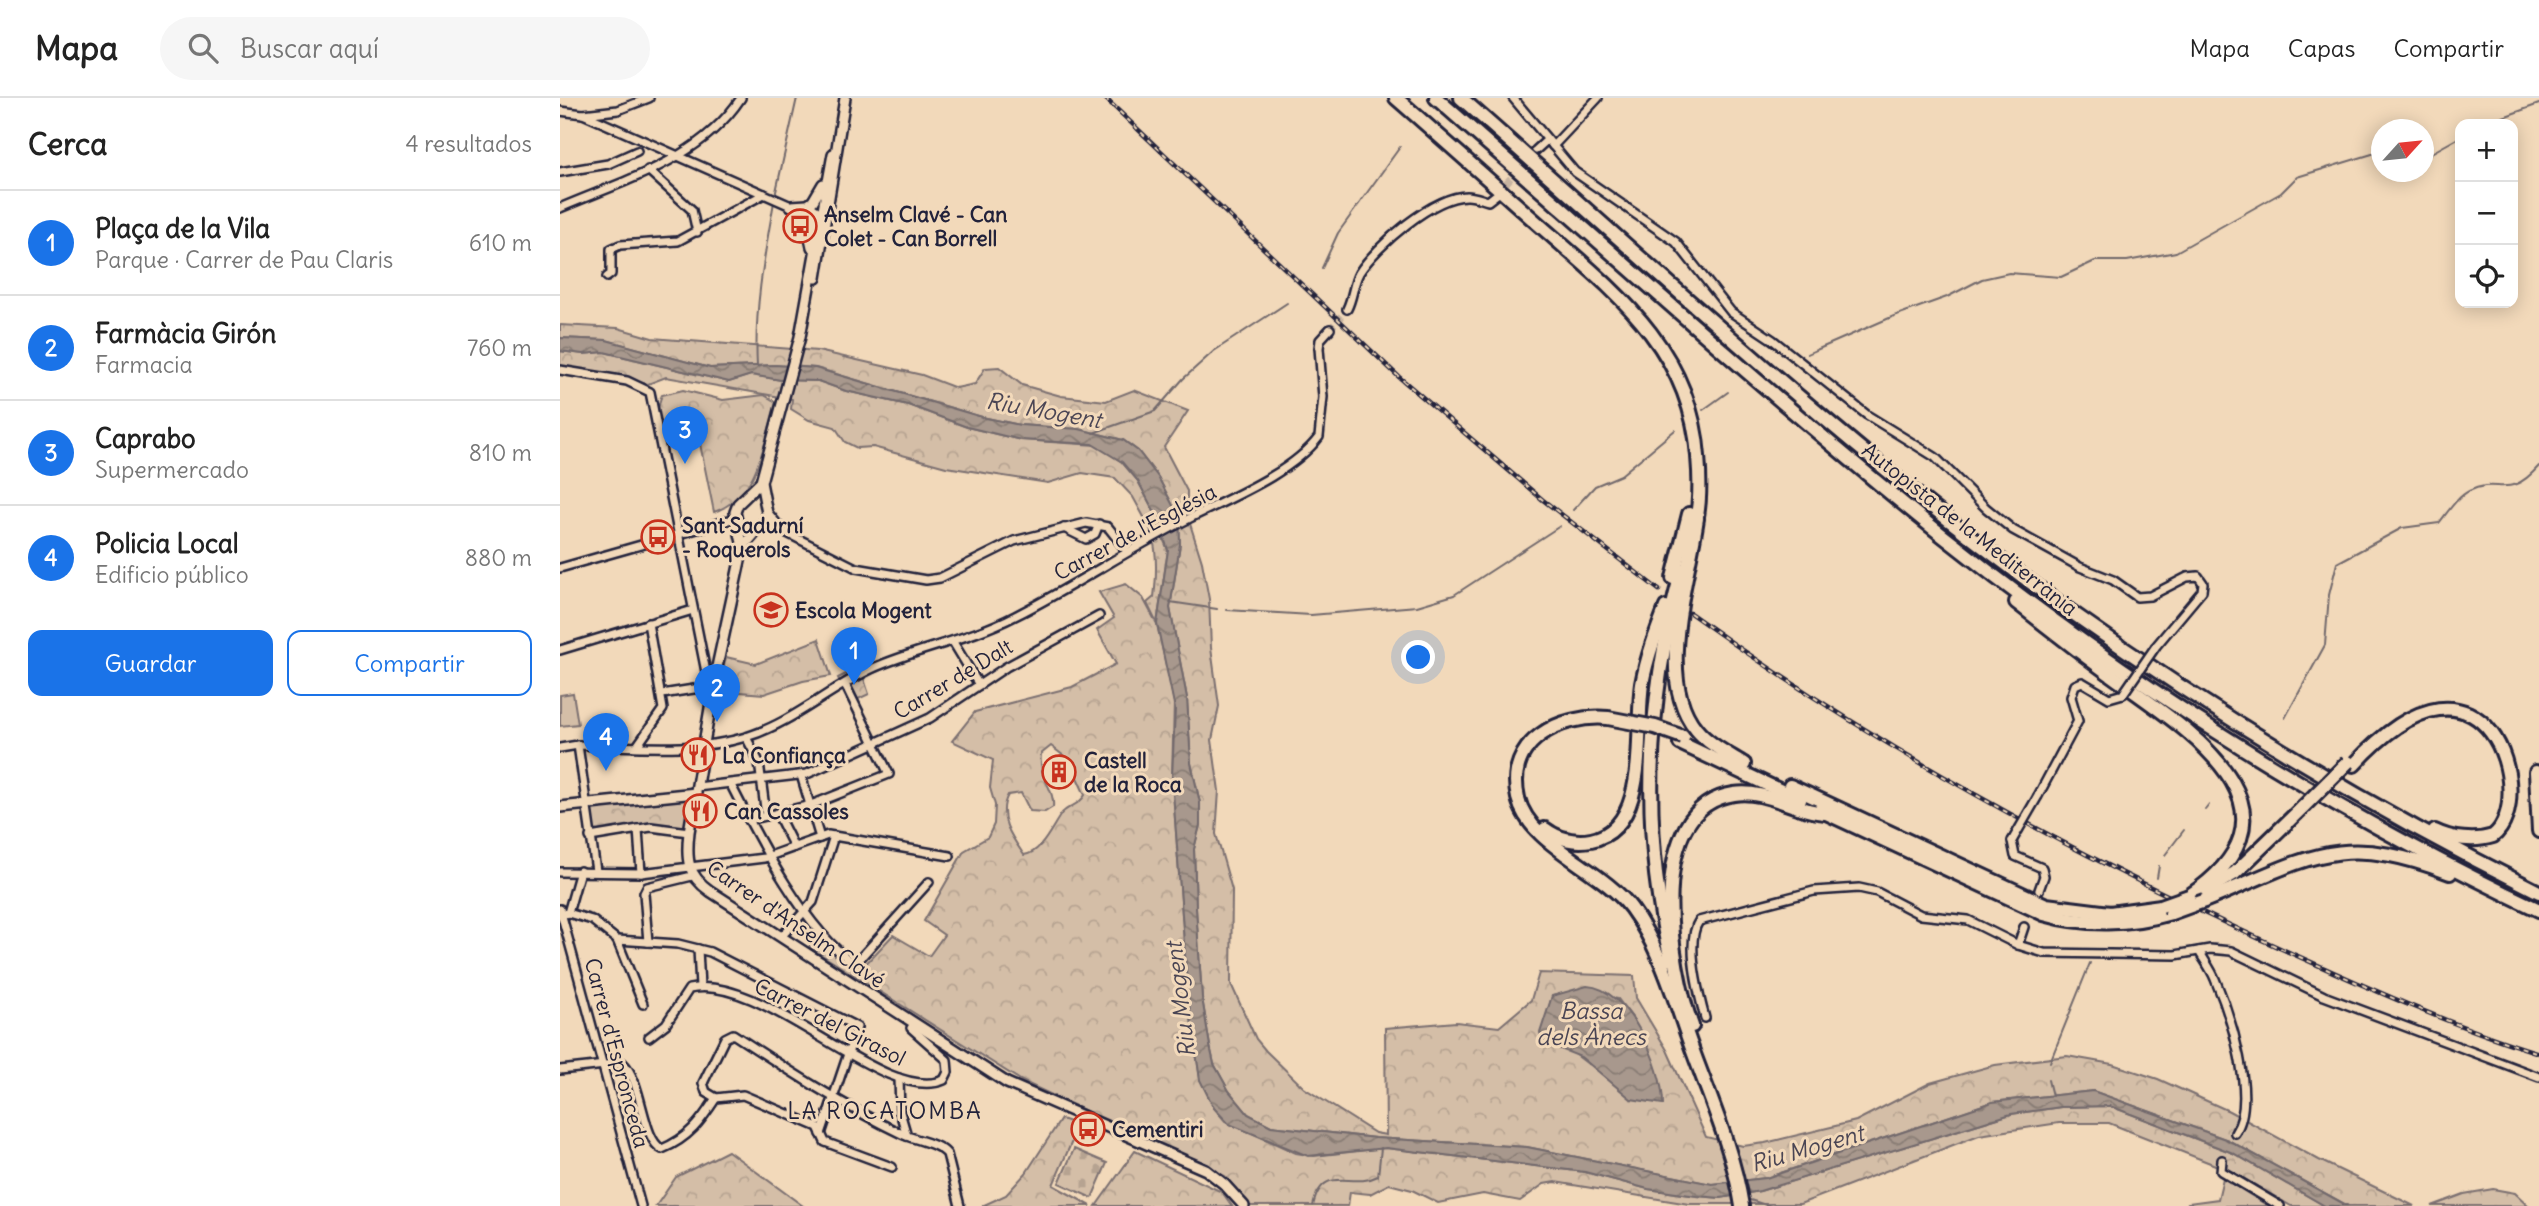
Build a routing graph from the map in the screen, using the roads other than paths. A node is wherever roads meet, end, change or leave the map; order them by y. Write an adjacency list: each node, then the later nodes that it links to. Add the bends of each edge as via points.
1 (649, 98): 10 (street, via 618,110)
2 (741, 98): 16 (street, via 721,125)
3 (845, 98): 12 (street)
4 (1396, 98): 34 (highway, via 1612,290)
5 (1436, 98): 49 (highway, Autopista de la Mediterrània, via 1754,380)
6 (1461, 98): 84 (highway, Autopista de la Mediterrània, via 1777,377 1976,540 2195,696)
7 (1513, 98): 11 (street)
8 (1598, 98): 11 (street)
9 (560, 111): 10 (street)
10 (583, 114): 16 (street)
11 (1550, 143): 13 (street); 101 (street, bridge, via 1584,179 1676,242 1731,312 1867,415 1935,457 2013,530 2113,580 2137,597 2151,596 2187,577 2198,576 2203,583 2202,591 2123,694 2109,698 2082,682 2075,685 2071,697 2078,721 2012,841 2015,856 2042,868)
12 (837, 145): 15 (street); 19 (street)
13 (1536, 150)
14 (637, 151): 18 (street, via 608,164)
15 (833, 154): 22 (street, via 818,194); 25 (street)
16 (678, 157): 17 (street); 21 (street)
17 (648, 170): 24 (street); 27 (street, via 692,210)
18 (560, 172)
19 (833, 183): 25 (street); 29 (street)
20 (1497, 194): 31 (street, via 1488,201 1467,196 1443,203 1392,237 1359,273)
21 (767, 195): 23 (street); 27 (street)
22 (807, 205): 23 (street); 25 (street); 26 (street)
23 (792, 206): 26 (street)
24 (560, 208)
25 (821, 214): 26 (street, via 815,222); 28 (street); 29 (street)
26 (804, 220): 28 (street, via 812,240)
27 (698, 232): 30 (street, via 677,241 620,244 611,249 611,274)
28 (813, 265): 33 (street)
29 (817, 275): 33 (street)
30 (607, 277)
31 (1347, 309)
32 (1330, 329): 48 (street, Carrer de l'Església, via 1320,340 1323,397 1320,437 1315,443 1231,500)
33 (800, 337): 36 (street)
34 (1659, 344): 40 (highway, via 1681,381 1692,419 1699,466); 51 (highway, via 1686,412 1693,469 1689,513)
35 (560, 370): 46 (street, via 627,381 650,392)
36 (761, 482): 37 (street); 38 (street)
37 (746, 499): 38 (street); 41 (street, via 736,508)
38 (765, 503): 39 (street)
39 (769, 513): 44 (street); 45 (street)
40 (1697, 518): 72 (highway, via 1675,657 1676,684 1696,729); 119 (highway, via 1660,666 1650,759 1659,906)
41 (738, 522): 44 (street, via 747,530); 46 (street); 47 (street)
42 (1099, 524): 43 (street); 43 (street, via 1095,534 1086,538); 48 (street, via 1116,534)
43 (1064, 528): 45 (street, via 1014,541 930,580 859,570)
44 (759, 529): 45 (street); 47 (street)
45 (783, 531)
46 (678, 535): 50 (street); 52 (street)
47 (743, 547): 59 (street, Carrer d'Anselm Clavé)
48 (1127, 551): 55 (street, Carrer de l'Església, via 1014,617)
49 (1968, 555): 103 (highway, via 2042,622 2183,725 2230,775 2241,804 2239,841 2224,867); 104 (highway, Autopista de la Mediterrània, via 2227,737 2406,842)
50 (560, 568)
51 (1666, 607): 62 (highway, via 1642,685 1634,788 1625,817 1588,841 1548,832 1525,799 1524,772 1531,753 1559,730); 119 (highway, via 1646,710 1643,814 1653,907)
52 (693, 610): 54 (street); 59 (street)
53 (1099, 616): 58 (street, Carrer de Dalt)
54 (648, 624): 56 (street); 60 (street)
55 (953, 642): 57 (street, Carrer de l'Església); 58 (street)
56 (560, 650)
57 (848, 681): 64 (street, Carrer de l'Església); 66 (street)
58 (979, 685): 66 (street, Carrer de Dalt, via 930,718)
59 (711, 686): 60 (street); 69 (street, Carrer d'Anselm Clavé)
60 (662, 694): 68 (street, via 663,709)
61 (2480, 706): 71 (highway, via 2444,702 2405,713 2372,736)
62 (1609, 721): 65 (highway); 119 (highway, via 1564,722 1537,736 1521,760 1516,777 1518,796 1536,830 1599,876 1629,905 1653,944)
63 (2500, 723): 71 (highway, via 2472,710 2428,711 2389,730)
64 (746, 737): 69 (street, Carrer de l'Església); 74 (street, via 759,762)
65 (1681, 740): 72 (highway); 82 (highway)
66 (875, 743): 73 (street, Carrer de Dalt); 78 (street, via 889,774)
67 (578, 745): 68 (street, Carrer de l'Església); 70 (street, Carrer de l'Església); 77 (street)
68 (637, 746): 69 (street, Carrer de l'Església)
69 (704, 747): 76 (street, Carrer d'Anselm Clavé)
70 (560, 748)
71 (2351, 763): 80 (highway, bridge)
72 (1744, 764): 107 (highway, via 2046,905 2081,912)
73 (801, 775): 74 (street, Carrer de Dalt); 78 (street)
74 (762, 781): 75 (street, Carrer de Dalt); 83 (street)
75 (731, 785): 76 (street, Carrer de Dalt); 85 (street)
76 (697, 790): 77 (street); 88 (street, Carrer d'Anselm Clavé)
77 (586, 804): 79 (street); 90 (street)
78 (811, 805): 81 (street); 91 (street)
79 (560, 807)
80 (2307, 809): 103 (highway, via 2235,873); 105 (highway, via 2251,868)
81 (777, 813): 83 (street); 92 (street)
82 (1827, 813): 107 (highway, via 2054,917 2117,922); 119 (highway, via 1766,796 1733,794 1708,803 1688,822 1674,863 1671,905)
83 (766, 816): 85 (street)
84 (2397, 817): 87 (highway, via 2406,815 2440,833 2476,839 2502,832 2522,811 2531,763); 102 (highway, Autopista de la Mediterrània)
85 (749, 820): 93 (street)
86 (638, 829): 88 (street); 90 (street); 99 (street)
87 (2539, 831)
88 (689, 832): 98 (street, Carrer d'Anselm Clavé)
89 (834, 836): 91 (street); 94 (street); 106 (street, via 813,902)
90 (590, 837): 96 (street)
91 (820, 838): 92 (street)
92 (794, 847): 93 (street)
93 (769, 856): 98 (street); 106 (street)
94 (950, 856)
95 (579, 871): 96 (street); 97 (street); 109 (street)
96 (596, 871): 99 (street)
97 (560, 872)
98 (691, 872): 99 (street); 111 (street, Carrer d'Anselm Clavé); 113 (street, via 648,887 644,893)
99 (641, 873)
100 (929, 881): 106 (street, via 855,964)
101 (2039, 890)
102 (2539, 892)
103 (2189, 896): 107 (highway, bridge)
104 (2512, 897): 105 (highway, via 2424,863 2356,850 2303,859); 108 (highway, Autopista de la Mediterrània)
105 (2204, 901): 107 (highway, bridge)
106 (805, 910): 111 (street)
107 (2166, 910)
108 (2539, 910)
109 (562, 913): 112 (street, via 592,920); 124 (street, Carrer d'Espronceda)
110 (2024, 927): 114 (street)
111 (781, 937): 121 (street, Carrer d'Anselm Clavé)
112 (617, 940): 113 (street); 118 (street)
113 (648, 942): 115 (street)
114 (2018, 945): 116 (street, via 2064,955); 120 (street, via 1975,922 1921,915 1871,890 1814,891 1699,921 1693,931)
115 (698, 949): 117 (street); 123 (street, via 857,1027)
116 (2199, 951): 126 (street, via 2231,951 2324,996); 130 (street, via 2214,976 2234,1035 2245,1102)
117 (699, 987): 122 (street, via 689,989 666,1024); 123 (street, Carrer del Girasol, via 723,989 769,1008)
118 (643, 1004)
119 (1685, 1018): 133 (highway)
120 (1705, 1018)
121 (914, 1024): 127 (street, Carrer del Girasol, via 911,1028 947,1060 948,1072 934,1085); 138 (street, Carrer d'Anselm Clavé, via 1007,1083 1206,1170)
122 (649, 1037)
123 (846, 1052): 127 (street, Carrer del Girasol); 129 (street)
124 (602, 1063): 125 (street); 128 (street, via 623,1063 631,1070 653,1142 662,1149 698,1126); 136 (street, Carrer d'Espronceda)
125 (560, 1070)
126 (2539, 1077)
127 (899, 1078): 132 (street, via 900,1111)
128 (716, 1098): 129 (street, via 706,1092 703,1083 726,1038 733,1034); 131 (street, via 743,1095 818,1127)
129 (835, 1098): 131 (street); 132 (street)
130 (2235, 1133)
131 (821, 1134): 135 (street, via 825,1142)
132 (907, 1136): 137 (street, via 947,1154)
133 (1727, 1136): 139 (highway); 140 (highway)
134 (2222, 1160): 141 (street, via 2221,1171)
135 (892, 1167)
136 (641, 1206)
137 (960, 1206)
138 (1244, 1206)
139 (1742, 1206)
140 (1749, 1206)
141 (2280, 1206)

